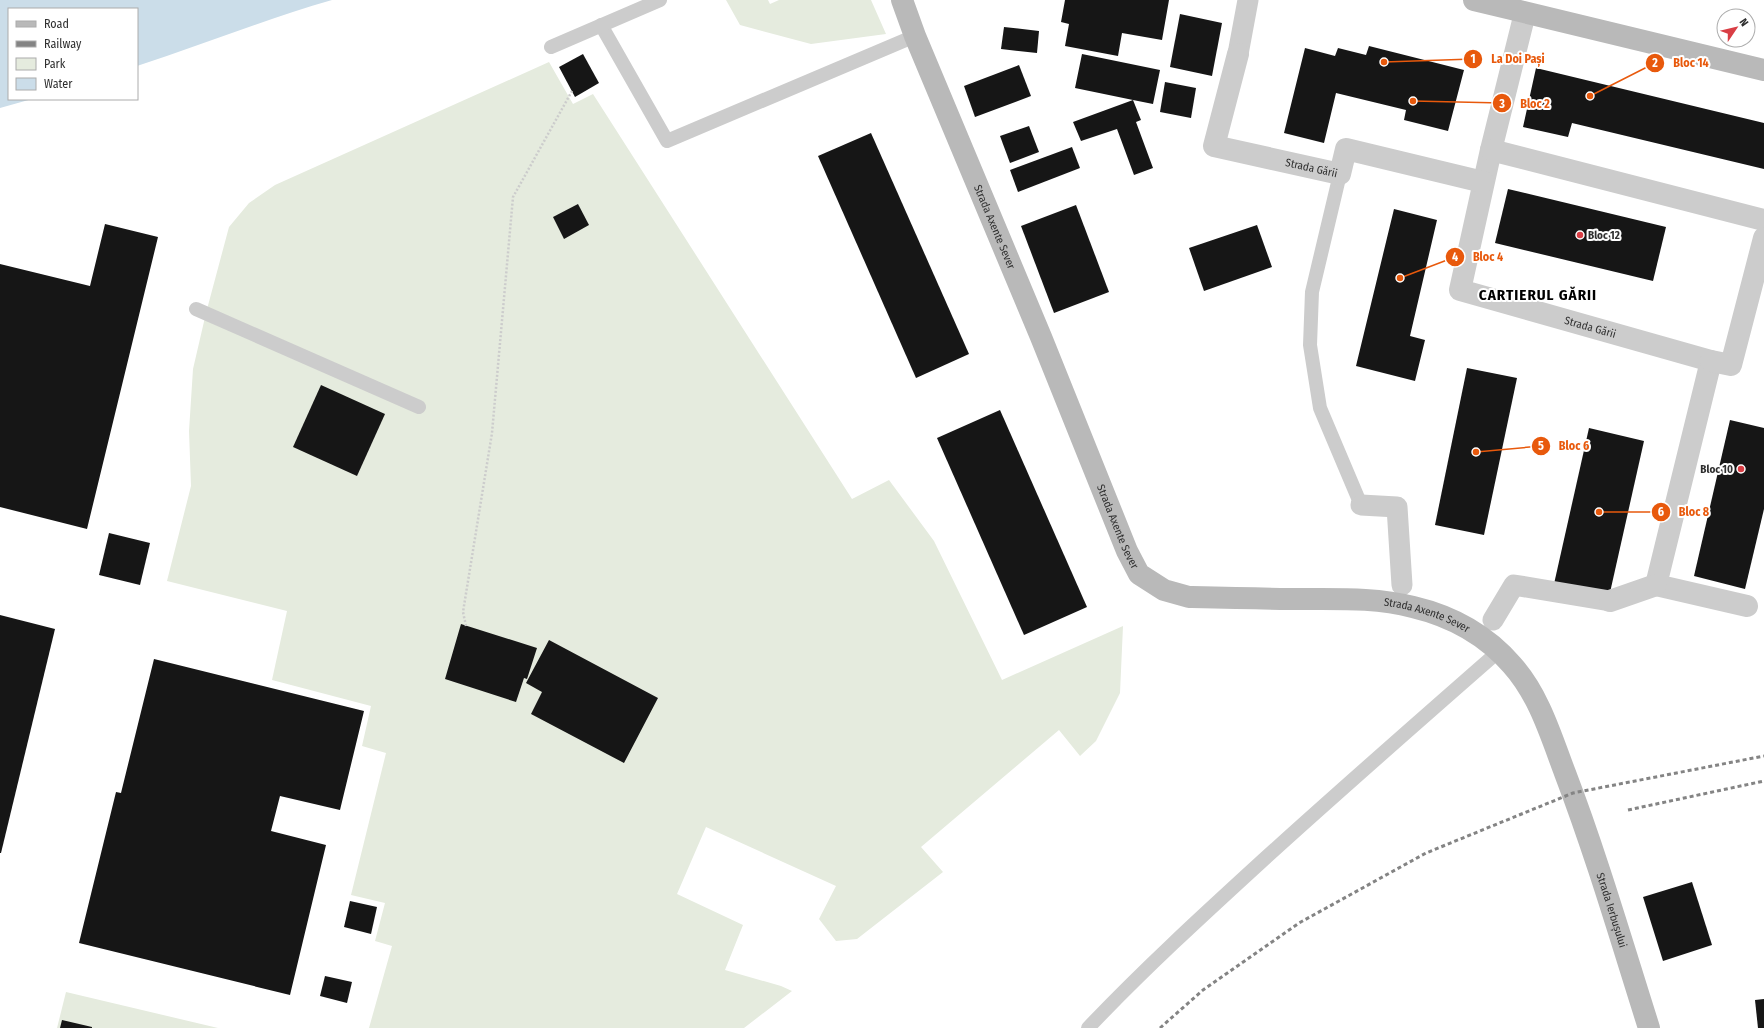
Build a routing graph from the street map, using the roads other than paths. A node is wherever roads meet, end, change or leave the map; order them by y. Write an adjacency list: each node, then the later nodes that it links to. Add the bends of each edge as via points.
1 (660, 0): 6 (lane)
2 (902, 0): 7 (main road, Strada Axente Sever)
3 (1248, 0): 9 (street)
4 (1474, 0): 5 (main road)
5 (1525, 13): 10 (main road); 11 (street, Strada Gării)
6 (601, 25): 7 (lane, via 667,140); 8 (lane)
7 (915, 36): 25 (main road, Strada Axente Sever, via 1127,551 1139,574 1164,590 1190,597 1373,599 1413,607 1446,618 1482,636)
8 (551, 47)
9 (1238, 54): 12 (street, Strada Gării, via 1214,146)
10 (1764, 70)
11 (1491, 150): 13 (street, Strada Gării); 14 (street)
12 (1340, 174): 13 (street, Strada Gării, via 1346,149); 19 (lane, via 1312,292 1310,344 1320,408)
13 (1483, 182): 17 (street, Strada Gării, via 1460,290)
14 (1764, 220)
15 (1764, 238): 17 (street, Strada Gării, via 1731,365)
16 (196, 309): 18 (lane)
17 (1711, 361): 21 (street)
18 (420, 407)
19 (1361, 505): 20 (street, via 1397,507)
20 (1402, 585)
21 (1656, 585): 22 (street); 23 (street)
22 (1610, 601): 24 (street, via 1514,585)
23 (1747, 606)
24 (1493, 620)
25 (1499, 651): 26 (main road, Strada Axente Sever, via 1514,666 1532,691); 27 (lane, via 1350,781 1182,934)
26 (1573, 793): 28 (main road, Strada Ierbușului)
27 (1088, 1028)
28 (1649, 1028)

